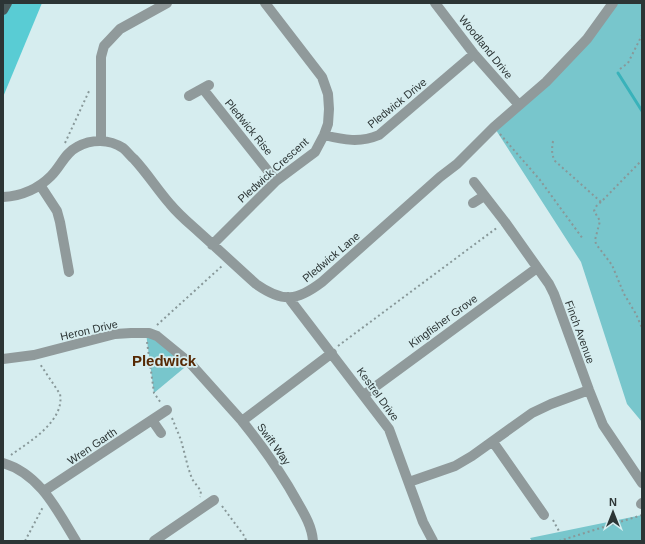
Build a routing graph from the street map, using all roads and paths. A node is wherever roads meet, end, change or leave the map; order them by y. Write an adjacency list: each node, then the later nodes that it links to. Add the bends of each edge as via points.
1 (6, 3): 6 (main road)
2 (167, 3): 10 (street, via 120,29 104,46 100,57)
3 (265, 3): 14 (street, Pledwick Crescent, via 322,78 330,109)
4 (435, 3): 8 (street, Woodland Drive)
5 (613, 3): 12 (street, Pledwick Lane, via 587,39 546,82)
6 (3, 10)
7 (642, 35): 9 (path, via 628,63)
8 (474, 54): 12 (street, Woodland Drive); 14 (street, Pledwick Drive, via 380,135 369,140 357,141)
9 (620, 69)
10 (100, 88): 15 (street); 17 (path, via 91,87 65,144)
11 (189, 96): 19 (street, Pledwick Rise, via 206,87)
12 (519, 105): 13 (street, Pledwick Lane)
13 (494, 127): 27 (path, via 540,180); 32 (street, Pledwick Lane, via 457,164 322,282 310,291)
14 (324, 135): 19 (street, Pledwick Crescent, via 315,152)
15 (101, 141): 17 (street, Pledwick Lane, via 88,142); 28 (street, Pledwick Lane, via 124,149 170,204)
16 (553, 141): 24 (path, via 552,156 555,161)
17 (67, 154): 21 (street, Pledwick Lane, via 52,176)
18 (642, 160): 24 (path)
19 (276, 181): 28 (street, Pledwick Crescent)
20 (474, 182): 22 (street, Finch Avenue)
21 (40, 185): 23 (street, Pledwick Lane, via 16,196); 31 (street, via 57,211)
22 (484, 196): 25 (street); 26 (street, Finch Avenue)
23 (3, 198)
24 (600, 202): 33 (path, via 594,211 600,221 596,244 612,265)
25 (473, 203)
26 (505, 222): 30 (street, Finch Avenue); 35 (path)
27 (583, 239)
28 (212, 245): 29 (street, Pledwick Lane)
29 (229, 260): 32 (street, Pledwick Lane, via 268,292); 34 (path)
30 (537, 268): 38 (street, Finch Avenue, via 554,294); 39 (street, Kingfisher Grove)
31 (69, 272)
32 (288, 297): 35 (street, Kestrel Drive)
33 (642, 328)
34 (148, 333): 36 (street, Heron Drive, via 115,334); 42 (street, Heron Drive, via 157,336 190,363)
35 (331, 352): 39 (street, Kestrel Drive); 42 (street, Swift Way)
36 (34, 355): 37 (street, Heron Drive); 45 (path, via 57,388 60,404 45,430)
37 (3, 359)
38 (589, 390): 44 (street, via 532,414); 47 (street, Finch Avenue, via 607,432)
39 (364, 395): 46 (street, Kestrel Drive, via 389,429)
40 (167, 410): 41 (street, Wren Garth)
41 (152, 420): 43 (street); 48 (street, Wren Garth)
42 (242, 421): 59 (street, Swift Way, via 288,484 308,521)
43 (161, 434)
44 (493, 442): 46 (street, via 455,466); 50 (street)
45 (6, 460): 48 (street)
46 (409, 482): 60 (street, Kestrel Drive, via 422,522)
47 (642, 483)
48 (46, 494): 55 (path); 56 (street)
49 (214, 500): 57 (street, via 201,504); 58 (path, via 220,504)
50 (535, 502): 51 (street); 52 (street)
51 (526, 509)
52 (544, 515): 54 (path, via 551,517)
53 (642, 515): 61 (path)
54 (560, 533)
55 (25, 541)
56 (76, 541)
57 (154, 541)
58 (246, 541)
59 (313, 541)
60 (433, 541)
61 (559, 541)

